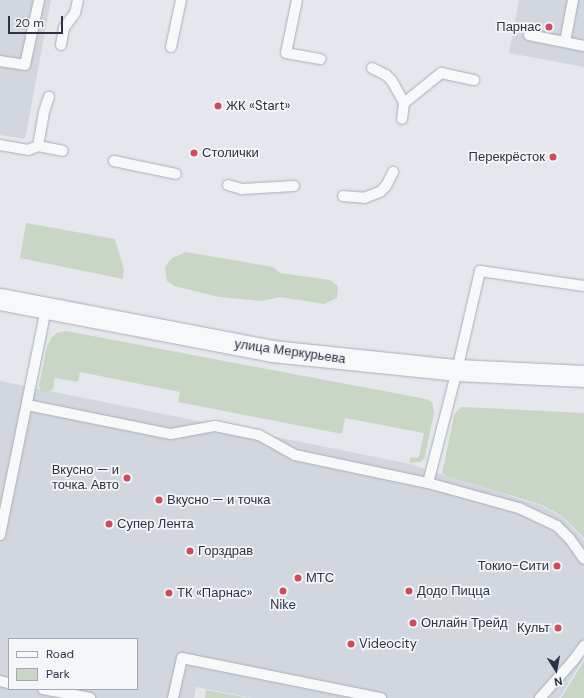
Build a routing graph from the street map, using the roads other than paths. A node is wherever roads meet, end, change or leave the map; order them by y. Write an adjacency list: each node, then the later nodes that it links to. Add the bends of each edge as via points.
1 (39, 0): 12 (lane, via 25,65)
2 (78, 0): 8 (lane, via 75,13 64,28)
3 (181, 0): 10 (lane)
4 (297, 0): 11 (lane, via 286,53)
5 (573, 0): 7 (lane)
6 (528, 35): 7 (lane)
7 (565, 42): 9 (lane)
8 (61, 45)
9 (584, 46)
10 (171, 47)
11 (320, 59)
12 (0, 61)
13 (372, 68): 16 (lane, via 392,81)
14 (474, 80): 16 (lane, via 441,73)
15 (49, 97): 19 (lane)
16 (404, 103): 17 (lane)
17 (402, 119)
18 (0, 145): 19 (lane, via 28,150)
19 (38, 146): 20 (lane)
20 (63, 151)
21 (114, 161): 23 (lane)
22 (393, 172): 26 (lane, via 380,192 364,198)
23 (176, 174)
24 (228, 185): 25 (lane, via 242,189)
25 (294, 186)
26 (343, 196)
27 (584, 286): 30 (lane, via 480,271)
28 (0, 299): 29 (street, улица Меркурьева)
29 (46, 308): 30 (street, улица Меркурьева, via 272,351); 32 (lane)
30 (457, 370): 31 (street, улица Меркурьева); 33 (lane)
31 (584, 376)
32 (27, 405): 33 (lane, via 171,434 215,426 259,435 295,455); 34 (lane)
33 (428, 484): 35 (lane, via 518,508 542,518 557,526)
34 (0, 535)
35 (584, 559)
36 (584, 646): 41 (lane, via 574,661)
37 (48, 690): 38 (lane)
38 (90, 698)
39 (174, 698): 40 (lane, via 182,658)
40 (381, 698)
41 (540, 698)

